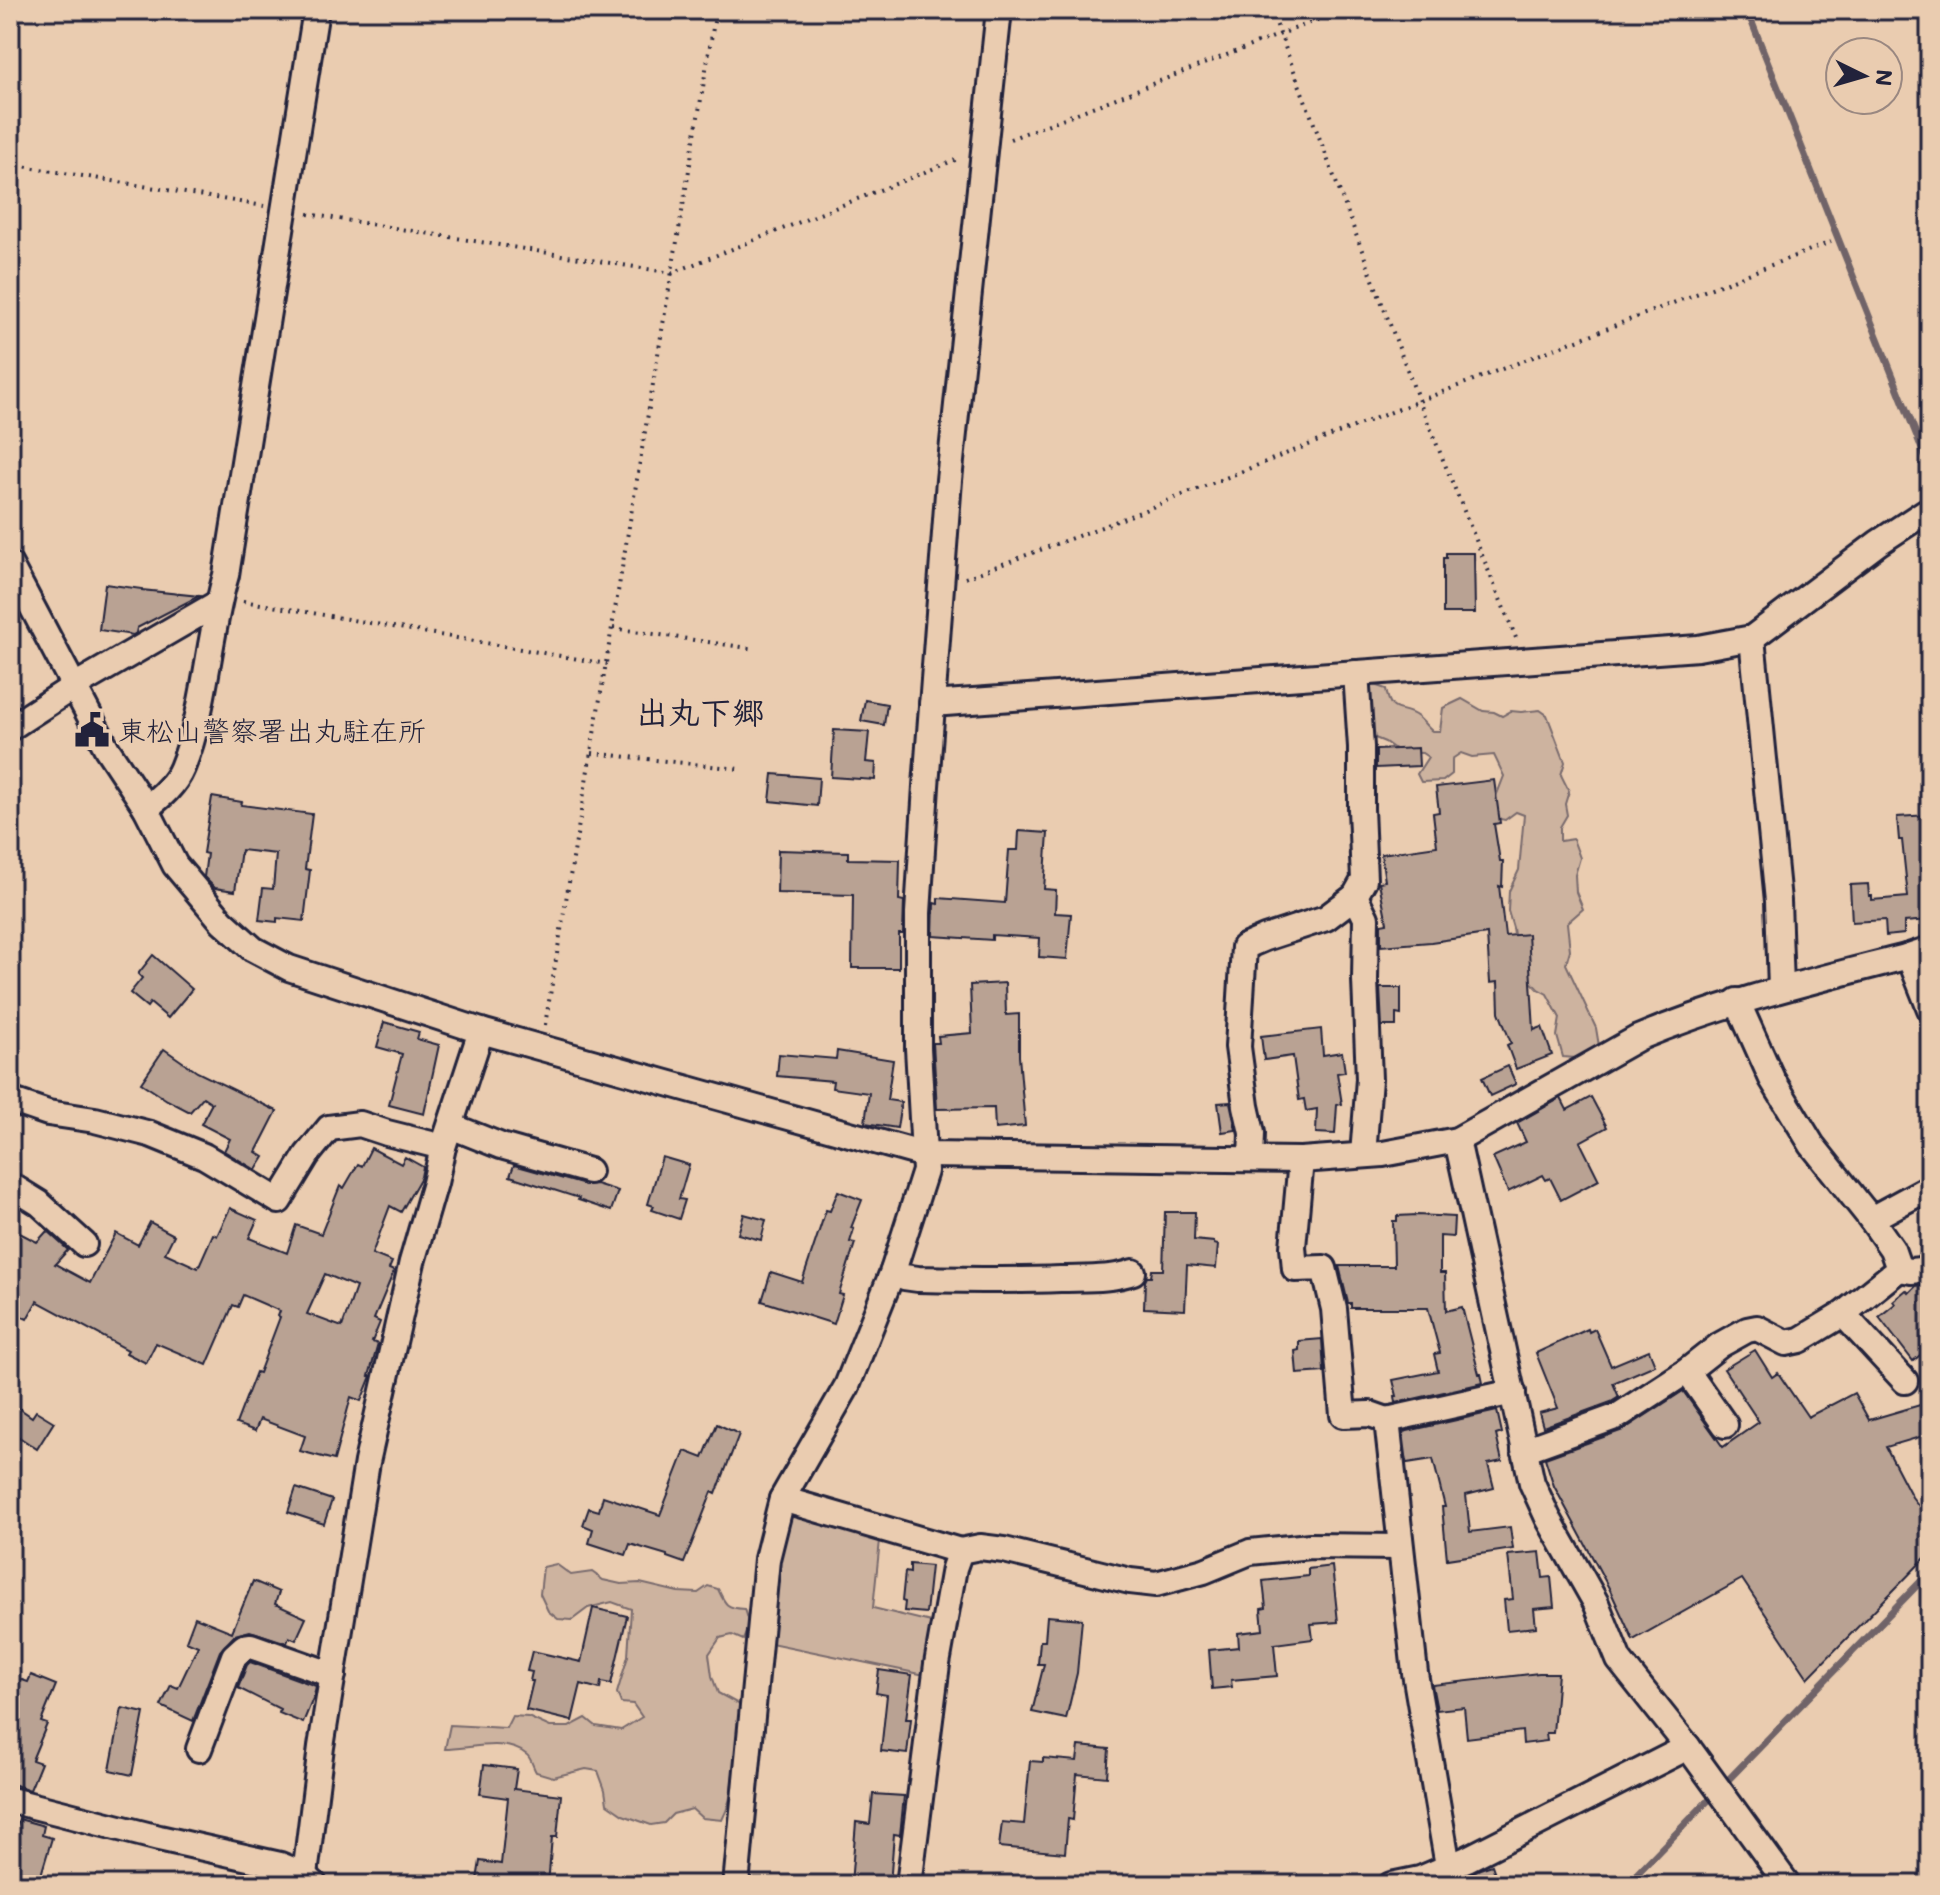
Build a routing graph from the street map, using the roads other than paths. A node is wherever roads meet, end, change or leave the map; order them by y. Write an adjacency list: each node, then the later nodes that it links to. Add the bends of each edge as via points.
1 (316, 10): 5 (street)
2 (999, 10): 9 (street, via 949,480)
3 (1930, 511): 6 (street, via 1878,543)
4 (10, 565): 8 (street)
5 (219, 600): 8 (street); 11 (street, via 181,770 164,795)
6 (1752, 638): 7 (street, via 1698,648); 14 (street, via 1778,901)
7 (1356, 673): 9 (street); 12 (street, via 1364,880)
8 (73, 687): 10 (street); 11 (street)
9 (932, 704): 21 (street, via 918,913)
10 (10, 728)
11 (146, 808): 17 (street, via 175,865 253,949 289,968)
12 (1355, 896): 22 (street, via 1366,918 1369,1079); 23 (street, via 1326,918 1244,947 1238,1047)
13 (1919, 953): 14 (street); 16 (street)
14 (1781, 988): 15 (street)
15 (1737, 1001): 20 (street, via 1638,1038); 28 (street, via 1772,1079 1804,1132)
16 (1930, 1009)
17 (481, 1031): 19 (street); 21 (street)
18 (10, 1100): 19 (street, via 150,1134 204,1156 279,1201 329,1128 360,1124 387,1133)
19 (447, 1136): 25 (street); 44 (street, via 367,1462)
20 (1457, 1140): 22 (street); 37 (street)
21 (925, 1155): 23 (street); 32 (street, via 925,1171)
22 (1363, 1155): 24 (street)
23 (1251, 1159): 24 (street)
24 (1301, 1160): 38 (street, via 1295,1269 1324,1268 1334,1309 1343,1415 1370,1414)
25 (589, 1171)
26 (10, 1185): 29 (street, via 39,1203)
27 (1930, 1187): 28 (street)
28 (1871, 1219): 30 (street)
29 (84, 1244)
30 (1899, 1269): 31 (street); 34 (street)
31 (1930, 1269)
32 (893, 1271): 33 (street, via 918,1279 1018,1280); 41 (street, via 847,1386)
33 (1133, 1272)
34 (1843, 1314): 35 (street, via 1786,1343 1757,1328 1747,1330); 36 (street)
35 (1687, 1371): 39 (street); 40 (street, via 1618,1416)
36 (1905, 1381)
37 (1513, 1392): 38 (street); 40 (street)
38 (1387, 1420): 42 (street)
39 (1725, 1425)
40 (1524, 1450): 45 (street, via 1532,1483 1596,1603 1619,1660)
41 (782, 1499): 43 (street); 50 (street, via 767,1559)
42 (1400, 1547): 43 (street, via 1250,1552 1156,1584 1004,1550); 48 (street)
43 (960, 1551): 51 (street, via 937,1664)
44 (333, 1675): 46 (street, via 244,1647 234,1656); 49 (street)
45 (1688, 1747): 48 (street); 53 (street)
46 (199, 1749)
47 (10, 1800): 49 (street, via 280,1865)
48 (1448, 1866): 52 (street)
49 (310, 1880)
50 (736, 1885)
51 (909, 1885)
52 (1391, 1885)
53 (1788, 1885)

